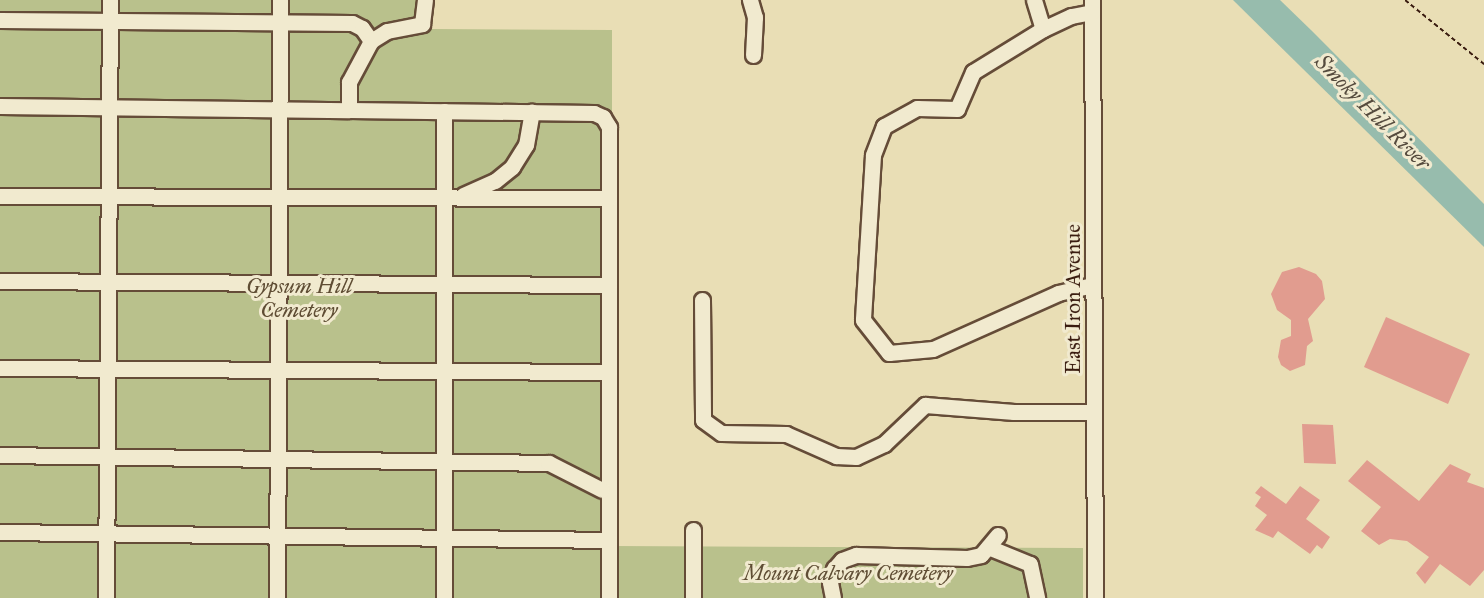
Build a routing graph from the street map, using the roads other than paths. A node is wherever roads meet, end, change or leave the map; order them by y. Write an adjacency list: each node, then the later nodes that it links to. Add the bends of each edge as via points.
1 (110, 0): 8 (street)
2 (280, 0): 9 (street)
3 (425, 0): 11 (street, via 422,24 387,31)
4 (750, 0): 12 (street, via 755,17)
5 (1034, 0): 10 (street)
6 (1092, 6): 10 (street); 29 (street, East Iron Avenue)
7 (0, 20): 8 (street)
8 (110, 21): 9 (street); 14 (street)
9 (280, 22): 11 (street, via 352,23 362,28); 15 (street)
10 (1043, 29): 29 (street, via 973,72 957,109 917,108 884,126 873,155 863,320 889,353 933,349 1058,293)
11 (371, 41): 16 (street, via 349,82)
12 (753, 55)
13 (0, 106): 14 (street)
14 (109, 107): 15 (street); 20 (street)
15 (280, 109): 16 (street); 21 (street)
16 (349, 110): 17 (street)
17 (444, 111): 18 (street); 23 (street)
18 (532, 112): 22 (street, via 594,113 603,117 609,127); 23 (street, via 526,145 512,166 495,181)
19 (0, 196): 20 (street)
20 (108, 196): 21 (street); 25 (street)
21 (279, 198): 23 (street); 26 (street)
22 (609, 198): 23 (street); 28 (street)
23 (449, 199): 27 (street)
24 (0, 281): 25 (street)
25 (108, 282): 26 (street); 32 (street)
26 (279, 283): 27 (street); 33 (street)
27 (444, 284): 28 (street); 34 (street)
28 (609, 285): 35 (street)
29 (1093, 285): 36 (street, East Iron Avenue)
30 (702, 300): 36 (street, via 703,420 721,433 786,434 836,456 856,457 884,444 925,405 1014,412)
31 (0, 368): 32 (street)
32 (107, 369): 33 (street); 38 (street)
33 (279, 370): 34 (street); 39 (street)
34 (444, 371): 35 (street); 40 (street)
35 (609, 372): 48 (street)
36 (1094, 412): 57 (street, East Iron Avenue)
37 (0, 455): 38 (street)
38 (107, 457): 39 (street); 44 (street)
39 (277, 459): 40 (street); 46 (street)
40 (444, 461): 41 (street, via 549,463); 47 (street)
41 (602, 490)
42 (693, 530): 54 (street)
43 (0, 532): 44 (street)
44 (106, 534): 46 (street); 50 (street)
45 (998, 535): 49 (street)
46 (278, 536): 47 (street); 51 (street)
47 (444, 538): 48 (street); 52 (street)
48 (609, 540): 53 (street)
49 (988, 547): 55 (street, via 981,555 967,558 856,555 842,560 834,569); 56 (street, via 1029,564)
50 (106, 598)
51 (277, 598)
52 (444, 598)
53 (609, 598)
54 (693, 598)
55 (832, 598)
56 (1037, 598)
57 (1095, 598)

